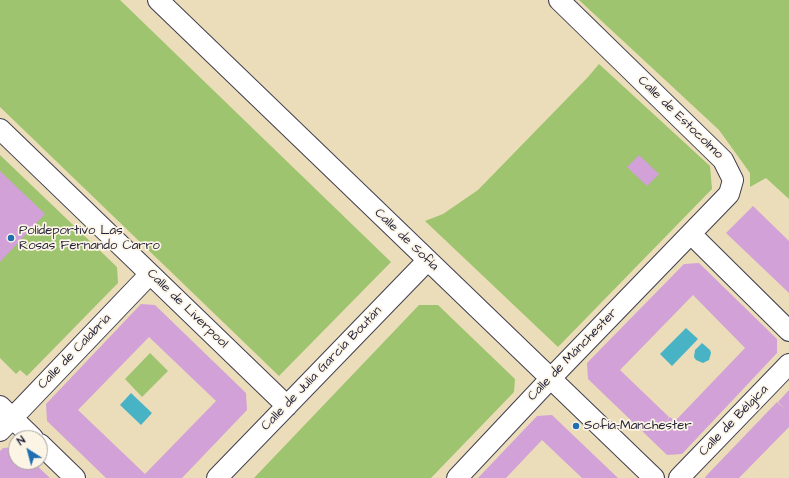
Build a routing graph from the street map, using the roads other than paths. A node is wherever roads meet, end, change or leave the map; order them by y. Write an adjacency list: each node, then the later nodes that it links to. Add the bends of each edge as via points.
1 (158, 0): 5 (street, Calle de Sofía)
2 (559, 0): 4 (street, Calle de Estocolmo, via 727,165 733,180 729,194)
3 (0, 130): 6 (street, Calle de Liverpool)
4 (691, 234): 7 (street); 9 (street, Calle de Mánchester)
5 (427, 260): 9 (street, Calle de Sofía); 10 (street, Calle de Julia García Boután)
6 (150, 274): 10 (street, Calle de Liverpool); 11 (street, Calle de Calabria)
7 (789, 331)
8 (789, 364): 18 (street, Calle de Bélgica)
9 (551, 378): 16 (street, Calle de Mánchester); 17 (street, Calle de Sofía)
10 (287, 406): 15 (street, Calle de Julia García Boután)
11 (4, 418): 12 (street)
12 (21, 430)
13 (48, 452): 14 (street)
14 (75, 478)
15 (217, 478)
16 (457, 478)
17 (654, 478)
18 (679, 478)

